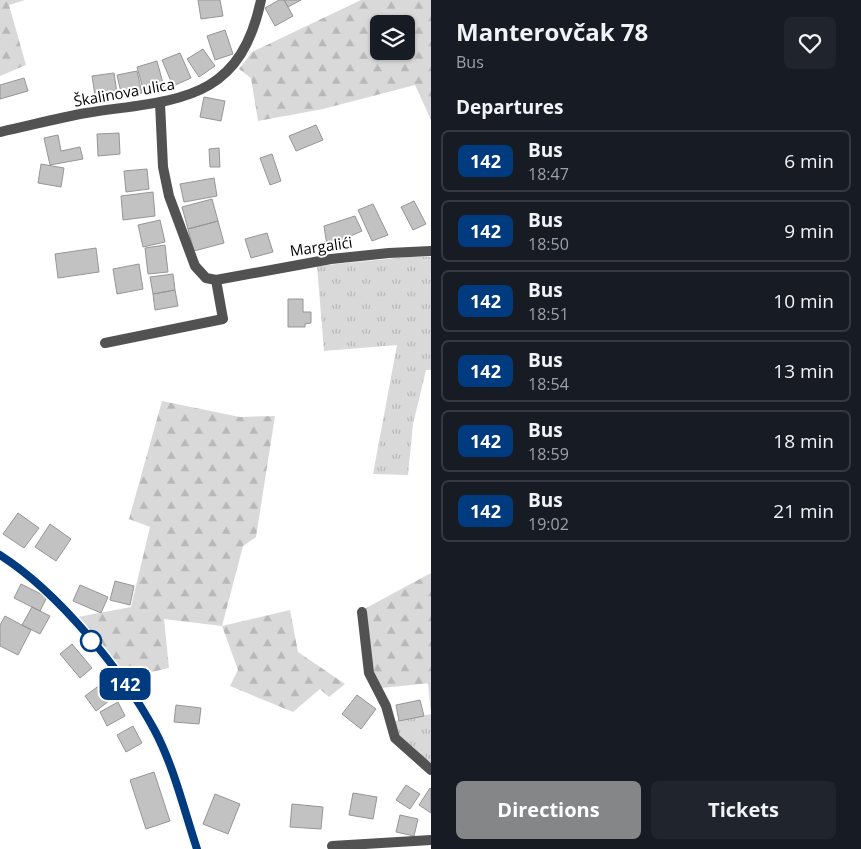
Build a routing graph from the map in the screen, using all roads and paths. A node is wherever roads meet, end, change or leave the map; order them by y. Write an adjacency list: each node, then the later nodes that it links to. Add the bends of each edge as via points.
1 (260, 0): 2 (street, Škalinova ulica, via 255,27 232,68 198,90)
2 (160, 103): 3 (street, Škalinova ulica, via 85,114); 5 (street, via 163,168 169,196 195,266 206,278)
3 (0, 132)
4 (431, 251): 5 (street, Margalići, via 331,259)
5 (216, 280): 6 (street, via 223,318)
6 (105, 343)
7 (0, 556): 12 (street, via 23,570 57,601 126,685 155,732)
8 (362, 612): 9 (street, via 369,673 386,706 395,738)
9 (431, 770)
10 (431, 840): 11 (street)
11 (332, 846)
12 (197, 849)

